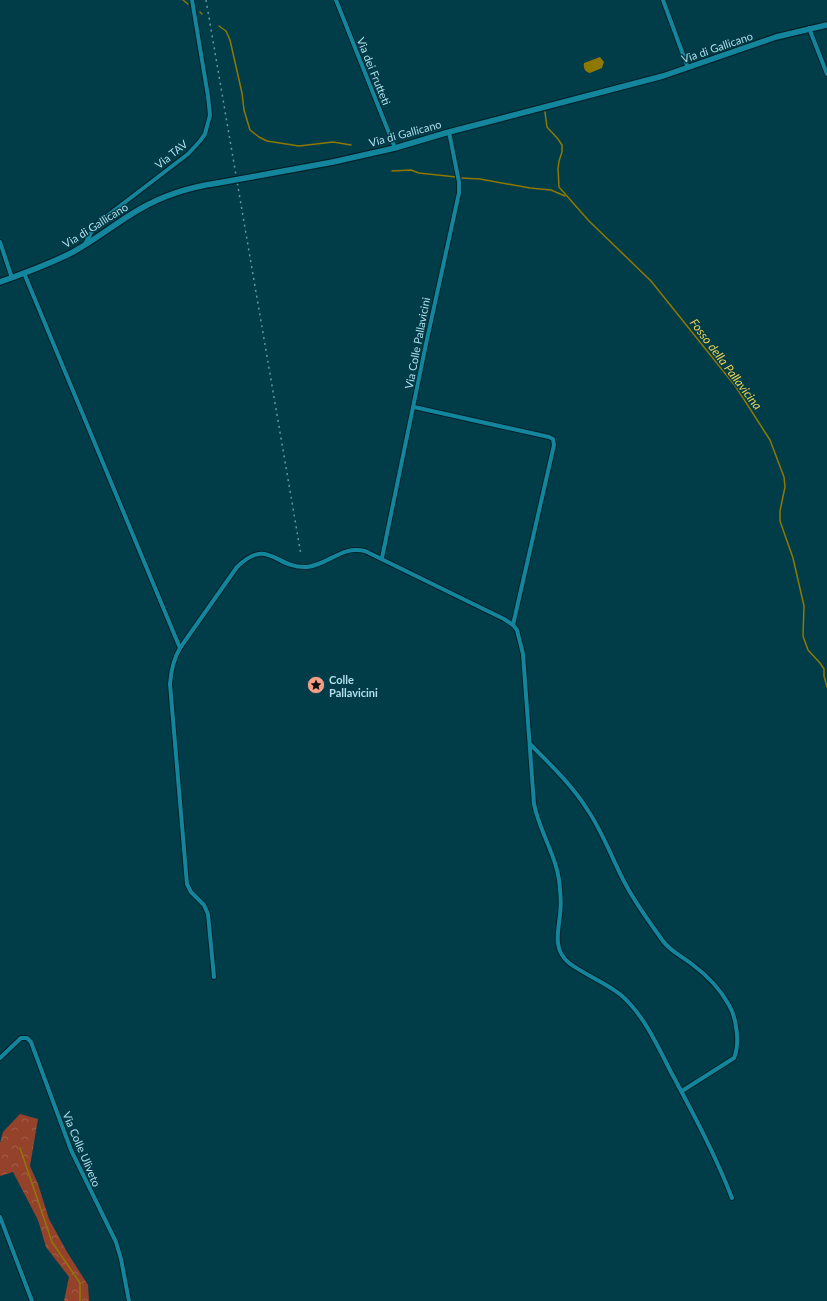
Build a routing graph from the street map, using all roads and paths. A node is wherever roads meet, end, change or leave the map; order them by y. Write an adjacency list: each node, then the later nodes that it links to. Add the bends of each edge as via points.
1 (192, 0): 11 (street, Via TAV, via 210,115 205,134 188,154 99,222)
2 (336, 0): 9 (street, Via dei Frutteti)
3 (663, 0): 6 (street)
4 (827, 24): 5 (street, Via di Gallicano)
5 (810, 28): 6 (street, Via di Gallicano, via 754,44); 7 (street)
6 (688, 68): 8 (street, Via di Gallicano)
7 (827, 74)
8 (449, 132): 9 (street, Via di Gallicano); 15 (street, Via Colle Pallavicini, via 459,190)
9 (395, 148): 11 (street, Via di Gallicano, bridge, via 180,191 126,217)
10 (0, 242): 13 (street)
11 (83, 246): 12 (street, Via di Gallicano)
12 (24, 273): 13 (street, Via di Gallicano); 18 (street)
13 (12, 278): 14 (street, Via di Gallicano)
14 (0, 282)
15 (414, 407): 16 (street, Via Colle Pallavicini); 17 (street, via 553,439 554,445)
16 (382, 558): 17 (street); 18 (street, via 352,549 305,567 288,564 267,554 250,556 237,567)
17 (514, 625): 19 (street, via 520,637 524,659)
18 (180, 648): 20 (street, via 173,663 170,684 187,884 208,914)
19 (529, 743): 22 (street, via 535,808 560,881 557,938 560,953 569,963 611,988 632,1007 653,1037); 22 (street, via 559,773 589,811 626,886 663,941 712,981 733,1013 737,1029 734,1058)
20 (214, 977)
21 (0, 1058): 26 (street, Via Colle Uliveto, via 21,1038 27,1038 31,1042 71,1150 116,1242)
22 (682, 1091): 23 (street, via 717,1161)
23 (732, 1198)
24 (0, 1217): 25 (street)
25 (32, 1301)
26 (129, 1301)

